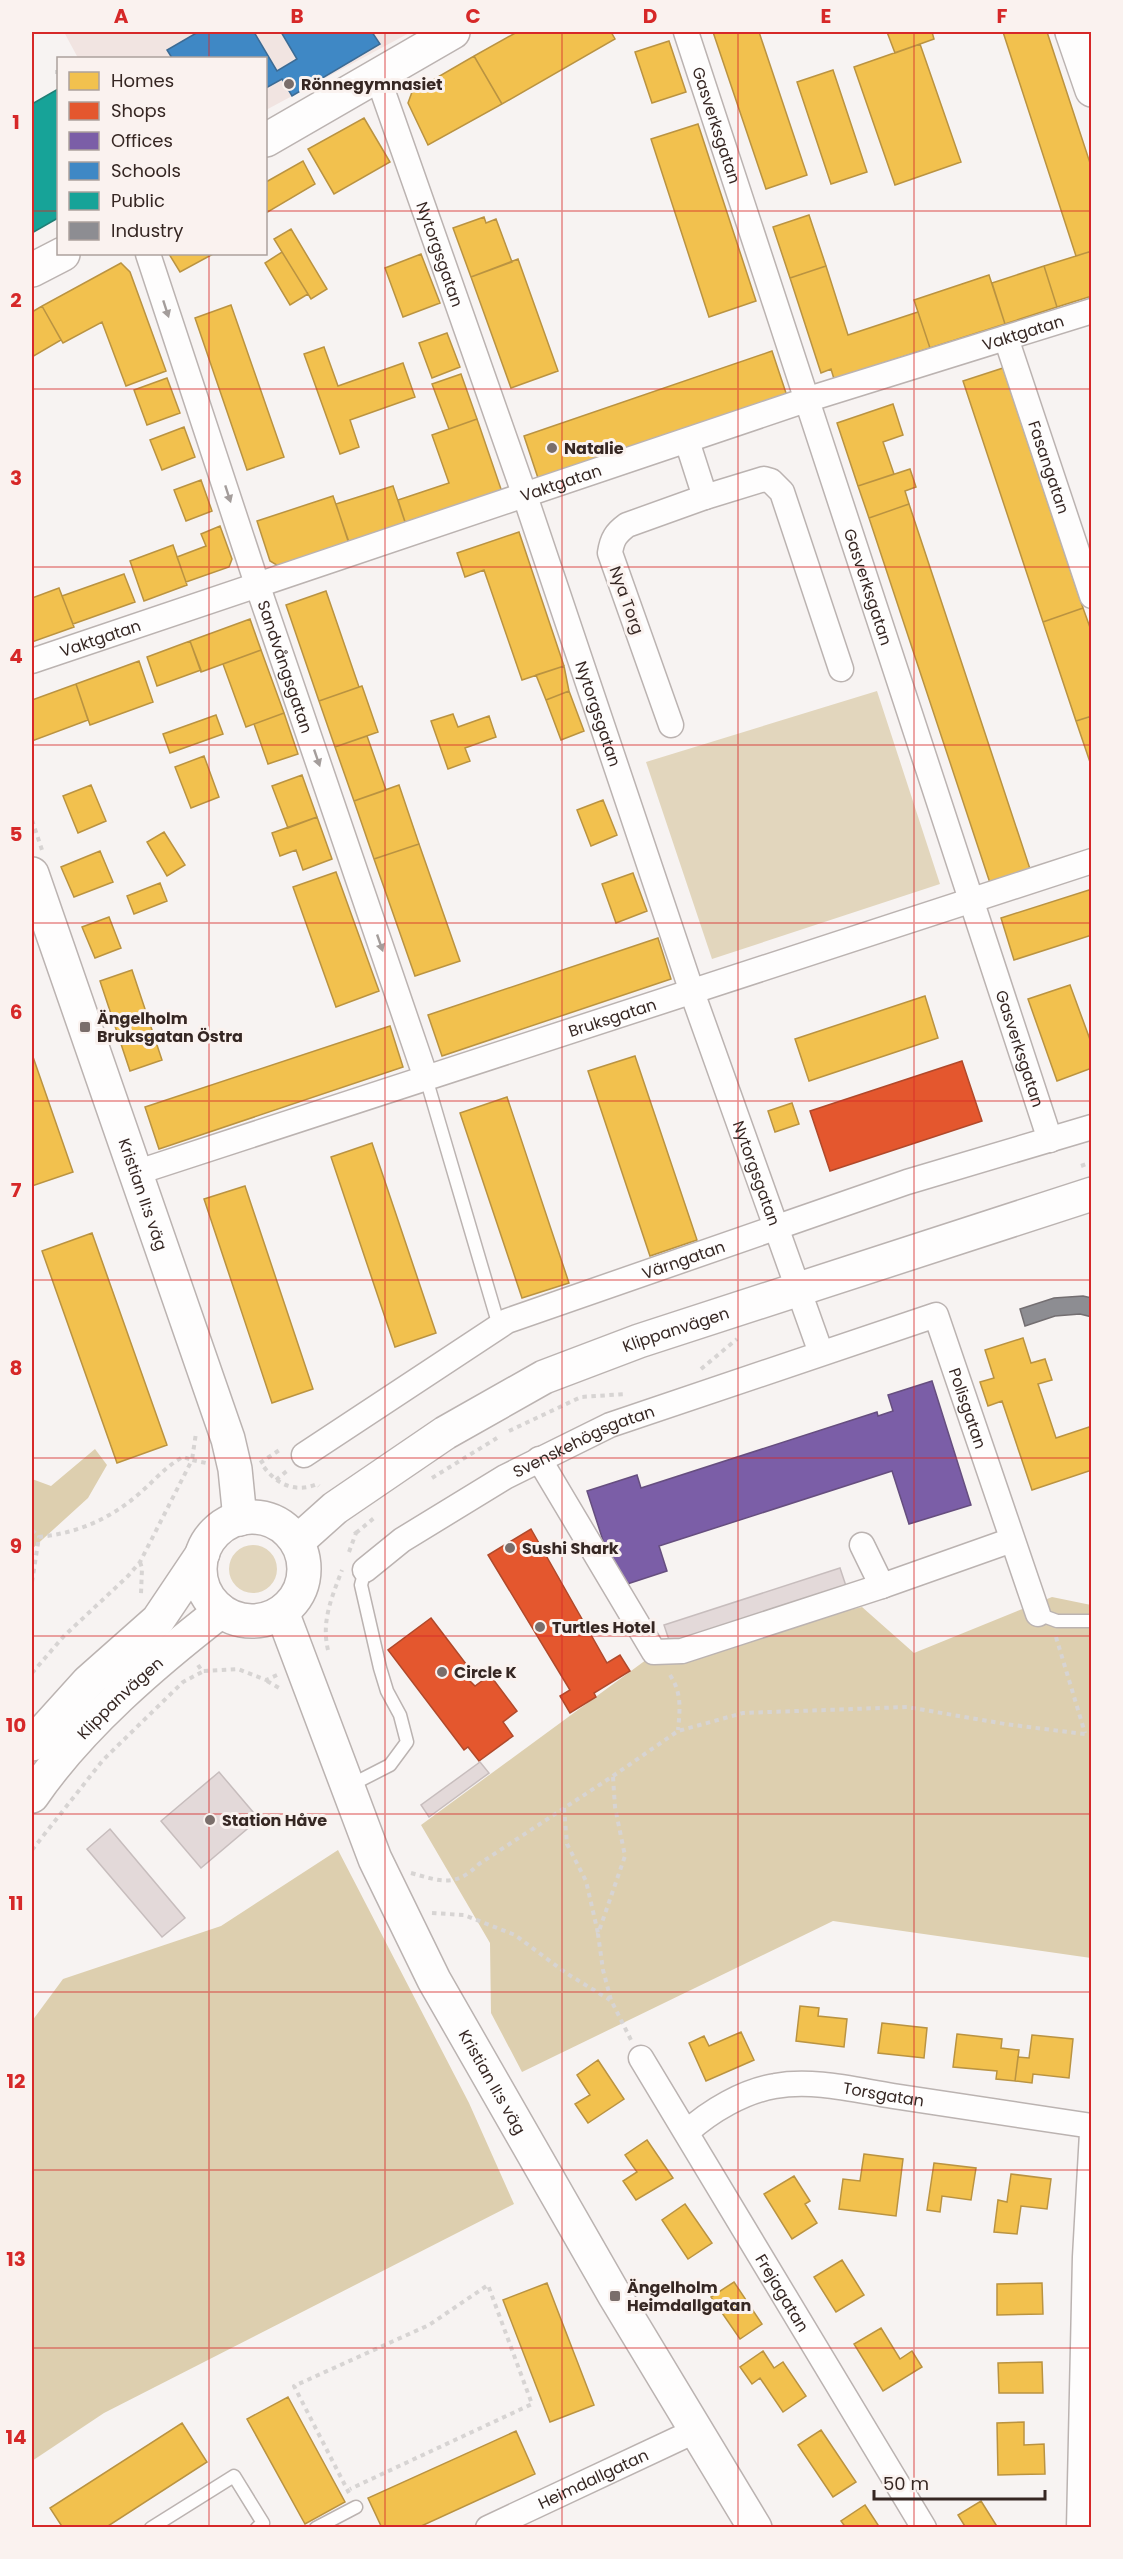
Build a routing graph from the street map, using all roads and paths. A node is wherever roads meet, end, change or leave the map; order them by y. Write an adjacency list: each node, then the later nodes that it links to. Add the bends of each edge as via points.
1 (453, 32): 4 (street)
2 (686, 32): 12 (street, Gasverksgatan)
3 (1072, 32): 5 (street)
4 (377, 75): 6 (street); 14 (street, Nytorgsgatan)
5 (1092, 90)
6 (267, 139)
7 (61, 255): 9 (street)
8 (148, 255): 16 (street, Sandvångsgatan, one-way to 16)
9 (32, 270)
10 (1092, 311): 11 (street, Vaktgatan)
11 (1006, 338): 12 (street, Vaktgatan); 17 (street, Fasangatan)
12 (809, 399): 13 (street, Vaktgatan); 23 (street, Gasverksgatan)
13 (687, 441): 14 (street, Vaktgatan); 15 (street)
14 (525, 496): 16 (street, Vaktgatan); 25 (street, Nytorgsgatan)
15 (705, 497): 19 (street, Nya Torg, via 756,480 778,485); 20 (street, Nya Torg, via 627,525 611,541 610,553)
16 (257, 584): 18 (street, Vaktgatan); 26 (street, Sandvångsgatan, one-way to 26)
17 (1092, 596)
18 (32, 662)
19 (841, 669)
20 (671, 725)
21 (1092, 861): 23 (street, Bruksgatan)
22 (32, 874): 24 (street, Kristian II:s väg)
23 (972, 900): 25 (street, Bruksgatan); 28 (street, Gasverksgatan)
24 (38, 916): 29 (street, Kristian II:s väg)
25 (692, 992): 26 (street, Bruksgatan); 31 (street, Nytorgsgatan)
26 (426, 1078): 29 (street, Bruksgatan); 33 (lane)
27 (1092, 1126): 28 (street, Värngatan)
28 (1050, 1140): 31 (street, Värngatan, via 907,1182)
29 (135, 1173): 43 (street, Kristian II:s väg, via 228,1440)
30 (1092, 1194): 32 (street, Klippanvägen)
31 (776, 1228): 32 (street, Nytorgsgatan); 33 (street, Värngatan)
32 (798, 1288): 35 (street, Nytorgsgatan); 51 (street, Klippanvägen, via 544,1377 445,1432 335,1508)
33 (499, 1326): 40 (street, Värngatan)
34 (746, 1335): 36 (path)
35 (821, 1353): 41 (street, Svenskehögsgatan, via 610,1425); 50 (street, Polisgatan, via 936,1316)
36 (693, 1372)
37 (636, 1391): 38 (path, via 581,1397)
38 (507, 1432)
39 (498, 1438): 44 (path)
40 (304, 1455)
41 (538, 1459): 54 (street, Svenskehögsgatan, via 447,1511); 61 (street)
42 (192, 1460): 43 (path); 49 (path, via 183,1457 172,1462 138,1495 92,1526); 63 (path, via 140,1562)
43 (248, 1466): 46 (street, Kristian II:s väg)
44 (424, 1484)
45 (383, 1511): 48 (path)
46 (240, 1519): 51 (street, via 272,1521); 53 (street, Klippanvägen, via 217,1531)
47 (32, 1530): 49 (path)
48 (356, 1533)
49 (39, 1537): 55 (path)
50 (1012, 1540): 56 (street); 59 (street, Polisgatan)
51 (297, 1542): 58 (street, via 303,1560 303,1580 296,1598)
52 (861, 1545): 56 (street)
53 (203, 1553): 57 (street, via 201,1579 208,1596); 67 (street, Klippanvägen, via 158,1620 88,1682)
54 (365, 1570): 69 (lane, via 361,1585 380,1668 407,1742 390,1765)
55 (32, 1582)
56 (882, 1586): 61 (street, via 682,1651)
57 (221, 1611): 58 (street, via 252,1621); 70 (street, Klippanvägen, via 179,1643 102,1715 45,1776)
58 (282, 1612): 69 (street, Kristian II:s väg)
59 (1045, 1616): 60 (lane, via 1057,1621); 65 (path)
60 (1092, 1621)
61 (654, 1652): 64 (path, via 677,1685 681,1706)
62 (202, 1671): 72 (path, via 183,1682 104,1760)
63 (32, 1672)
64 (678, 1731): 65 (path, via 743,1713 907,1707); 68 (path)
65 (1085, 1733): 66 (path)
66 (1092, 1735)
67 (32, 1744)
68 (613, 1776): 71 (path); 75 (path, via 625,1856)
69 (349, 1786): 82 (street, Kristian II:s väg, via 375,1858 434,1980 615,2296)
70 (32, 1796)
71 (564, 1808): 73 (path, via 469,1874 448,1883); 75 (path, via 567,1844 586,1881)
72 (32, 1850)
73 (405, 1871)
74 (422, 1912): 76 (path, via 464,1915 515,1935)
75 (598, 1934): 76 (path)
76 (610, 2000): 77 (path)
77 (641, 2058): 79 (street, Frejagatan)
78 (1092, 2126): 79 (street, Torsgatan, via 841,2088 789,2084 746,2095)
79 (687, 2132): 90 (street, Frejagatan)
80 (1092, 2133): 81 (street, via 1085,2257)
81 (1087, 2397): 91 (street)
82 (697, 2430): 88 (street, Heimdallgatan); 89 (street, Kristian II:s väg)
83 (348, 2490): 83 (path, via 294,2386 429,2325 488,2285 532,2404); 84 (path)
84 (356, 2507): 87 (lane)
85 (262, 2526): 86 (lane, via 234,2476)
86 (151, 2528)
87 (316, 2528)
88 (488, 2528)
89 (755, 2528)
90 (924, 2528)
91 (1079, 2528)

